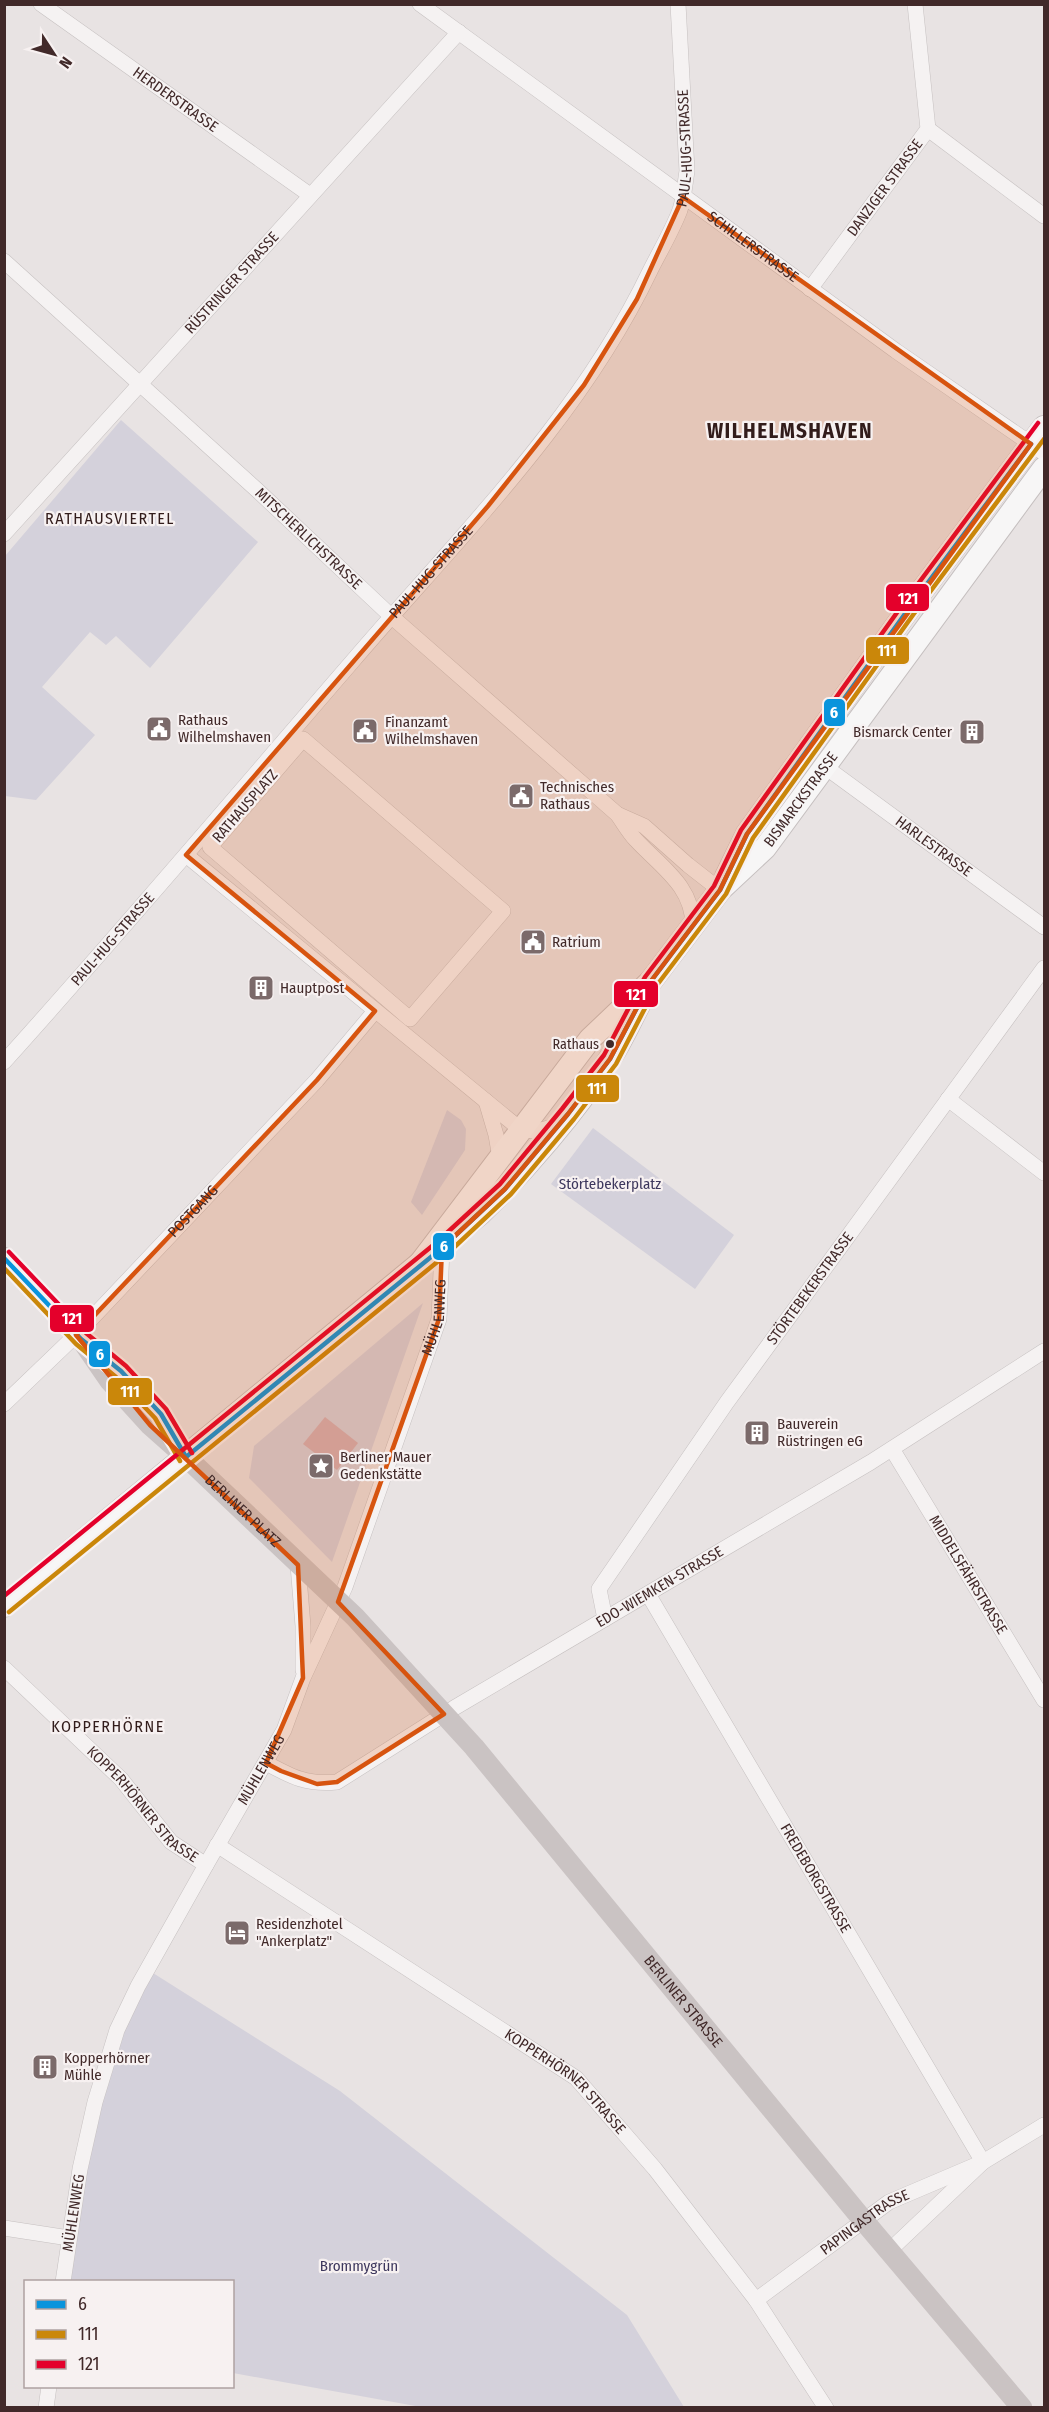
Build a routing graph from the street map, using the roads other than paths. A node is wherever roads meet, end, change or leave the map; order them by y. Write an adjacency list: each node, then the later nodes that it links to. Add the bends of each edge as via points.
1 (41, 4): 7 (street, HERDERSTRASSE)
2 (420, 4): 5 (street, SCHILLERSTRASSE)
3 (678, 4): 8 (street, PAUL-HUG-STRASSE, via 687,171)
4 (915, 4): 6 (street, DANZIGER STRASSE)
5 (459, 32): 7 (street, RÜSTRINGER STRASSE); 8 (street, SCHILLERSTRASSE)
6 (928, 129): 9 (street); 11 (street, DANZIGER STRASSE)
7 (310, 195): 12 (street, RÜSTRINGER STRASSE)
8 (683, 197): 11 (street, SCHILLERSTRASSE); 16 (street, PAUL-HUG-STRASSE, via 637,299 584,385 488,506)
9 (1044, 216)
10 (4, 261): 12 (street, MITSCHERLICHSTRASSE)
11 (810, 289): 13 (street, SCHILLERSTRASSE)
12 (140, 382): 15 (street, RÜSTRINGER STRASSE); 16 (street, MITSCHERLICHSTRASSE)
13 (1040, 441): 20 (main road, BISMARCKSTRASSE, via 912,604 747,834)
14 (1044, 468): 17 (main road, BISMARCKSTRASSE)
15 (4, 534)
16 (391, 616): 18 (street, MITSCHERLICHSTRASSE); 19 (street, PAUL-HUG-STRASSE)
17 (824, 766): 20 (main road, BISMARCKSTRASSE, via 765,848); 23 (street, HARLESTRASSE)
18 (617, 814): 20 (street, MITSCHERLICHSTRASSE, via 644,826); 22 (street, MITSCHERLICHSTRASSE, via 633,838 687,896 693,910)
19 (186, 855): 26 (street); 27 (street, PAUL-HUG-STRASSE)
20 (720, 890): 22 (main road, BISMARCKSTRASSE)
21 (503, 911): 21 (street, RATHAUSPLATZ, via 410,1019 210,847 303,739)
22 (693, 926): 25 (main road, BISMARCKSTRASSE)
23 (1044, 927)
24 (1044, 968): 28 (street, STÖRTEBEKERSTRASSE)
25 (651, 981): 30 (main road, BISMARCKSTRASSE, via 610,1059); 31 (main road, BISMARCKSTRASSE, via 590,1039)
26 (375, 1011): 29 (street); 38 (street, POSTGANG, via 317,1080)
27 (4, 1062)
28 (948, 1099): 33 (street); 47 (street, STÖRTEBEKERSTRASSE, via 727,1402 599,1589)
29 (486, 1101): 31 (street); 32 (street)
30 (561, 1122): 31 (street, via 531,1132); 34 (main road, BISMARCKSTRASSE)
31 (520, 1129): 32 (main road, BISMARCKSTRASSE); 34 (street, via 522,1159)
32 (500, 1158): 37 (main road, BISMARCKSTRASSE)
33 (1044, 1173)
34 (517, 1175): 35 (main road, BISMARCKSTRASSE)
35 (442, 1248): 37 (main road, BISMARCKSTRASSE); 45 (street, MÜHLENWEG, via 439,1319)
36 (4, 1257): 38 (main road, BERLINER PLATZ)
37 (415, 1270): 42 (main road, BISMARCKSTRASSE)
38 (79, 1337): 40 (street, POSTGANG); 42 (main road, BERLINER PLATZ, via 121,1371 162,1414)
39 (1044, 1351): 41 (street, EDO-WIEMKEN-STRASSE)
40 (4, 1404)
41 (892, 1449): 44 (street, EDO-WIEMKEN-STRASSE); 50 (street, MIDDELSFÄHRSTRASSE)
42 (186, 1456): 43 (main road, BERLINER PLATZ); 46 (main road, BISMARCKSTRASSE)
43 (298, 1565): 45 (main road, BERLINER PLATZ); 49 (street)
44 (648, 1594): 47 (street, EDO-WIEMKEN-STRASSE); 56 (street, FREDEBORGSTRASSE)
45 (338, 1602): 49 (street, MÜHLENWEG); 51 (main road, BERLINER STRASSE)
46 (4, 1606)
47 (605, 1619): 51 (street, EDO-WIEMKEN-STRASSE)
48 (4, 1668): 54 (street, KOPPERHÖRNER STRASSE, via 121,1779 171,1842)
49 (303, 1678): 52 (street, MÜHLENWEG, via 284,1730)
50 (1044, 1700)
51 (444, 1714): 52 (street, EDO-WIEMKEN-STRASSE, via 337,1782 317,1784); 57 (main road, BERLINER STRASSE)
52 (266, 1763): 53 (street, MÜHLENWEG)
53 (217, 1845): 54 (street, MÜHLENWEG); 62 (street, KOPPERHÖRNER STRASSE, via 576,2078 655,2169)
54 (206, 1865): 59 (street, MÜHLENWEG, via 117,2030 80,2169)
55 (1044, 2125): 56 (street, PAPINGASTRASSE)
56 (983, 2162): 57 (street, PAPINGASTRASSE, via 889,2202); 60 (street, PAPINGASTRASSE)
57 (863, 2220): 60 (main road, BERLINER STRASSE); 62 (street, PAPINGASTRASSE)
58 (4, 2228): 59 (street)
59 (69, 2238): 61 (street, MÜHLENWEG)
60 (889, 2251): 66 (main road, BERLINER STRASSE)
61 (63, 2280)
62 (756, 2300): 65 (street, KOPPERHÖRNER STRASSE)
63 (49, 2388): 64 (street)
64 (46, 2408)
65 (826, 2408)
66 (1022, 2408)

